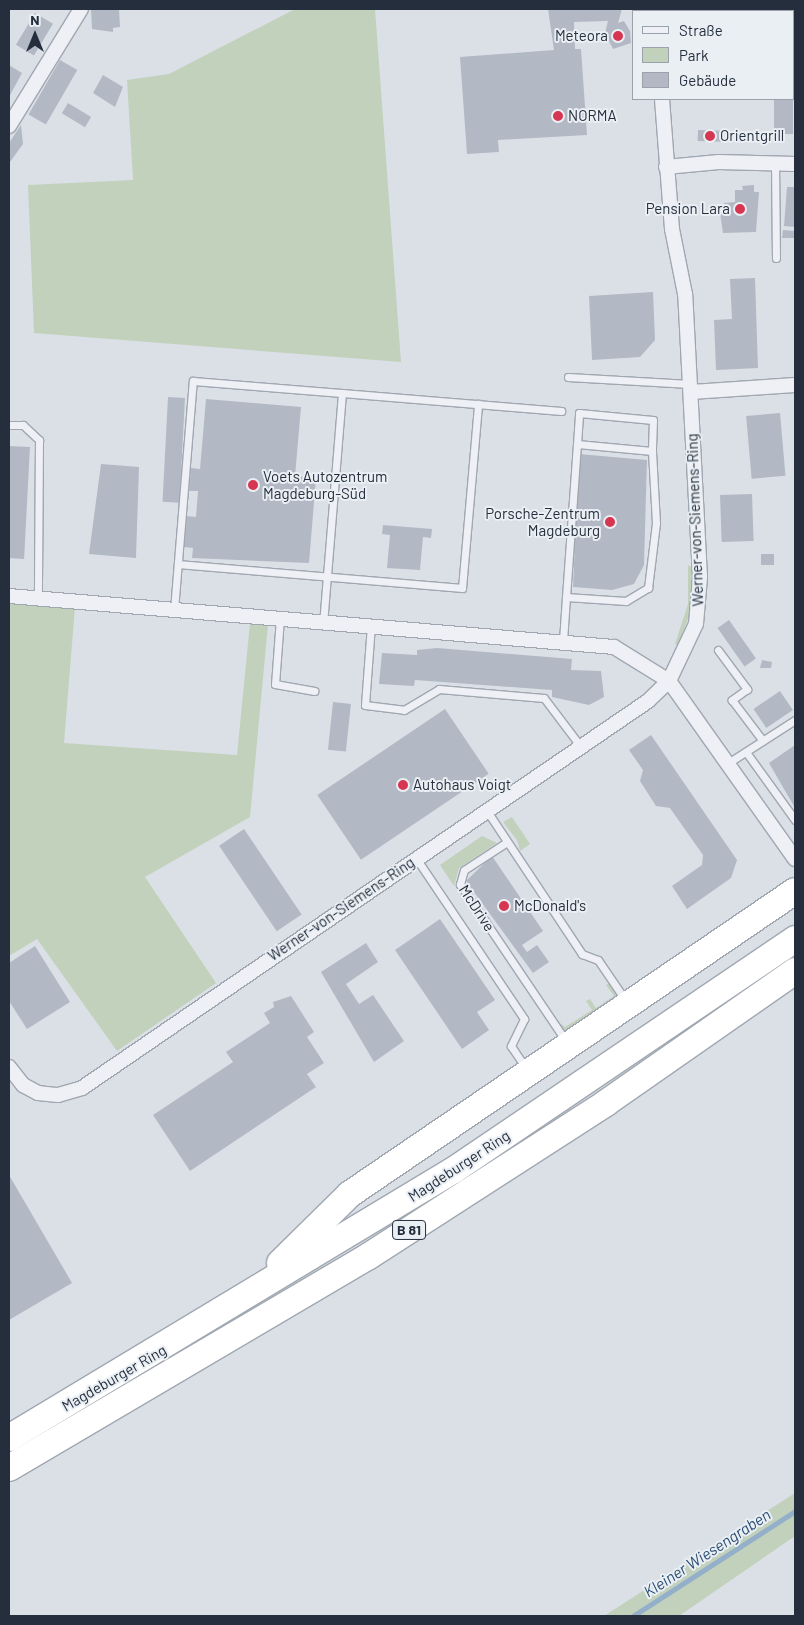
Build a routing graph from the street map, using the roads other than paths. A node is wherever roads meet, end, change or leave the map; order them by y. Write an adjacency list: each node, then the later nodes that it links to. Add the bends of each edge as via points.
1 (81, 9): 3 (street)
2 (662, 100): 6 (street, Werner-von-Siemens-Ring)
3 (9, 126)
4 (775, 163): 5 (street); 6 (street); 7 (lane)
5 (795, 164)
6 (666, 167): 10 (street, Werner-von-Siemens-Ring, via 685,294)
7 (776, 258)
8 (568, 377): 10 (lane)
9 (795, 385): 10 (street)
10 (690, 388): 28 (street, Werner-von-Siemens-Ring, via 699,603 692,636)
11 (342, 393): 12 (lane); 17 (lane, via 193,381); 18 (lane)
12 (478, 404): 13 (lane); 18 (lane, via 462,588)
13 (561, 411)
14 (9, 425): 21 (lane, via 23,425 38,440)
15 (577, 444): 16 (lane); 16 (lane, via 579,413 653,420); 20 (lane)
16 (652, 451): 20 (lane, via 656,523 648,588 626,601)
17 (178, 564): 18 (lane); 22 (lane)
18 (327, 576): 24 (lane)
19 (9, 596): 21 (street)
20 (566, 597): 26 (lane)
21 (38, 598): 22 (street)
22 (174, 610): 23 (street)
23 (280, 618): 24 (street); 29 (lane, via 275,684)
24 (324, 622): 25 (street)
25 (372, 626): 26 (street); 32 (lane, via 365,705 404,710 439,689 544,698)
26 (563, 641): 28 (street, via 614,647)
27 (718, 650): 31 (lane, via 747,689 732,700)
28 (668, 681): 32 (street, Werner-von-Siemens-Ring, via 648,701); 34 (street)
29 (314, 691)
30 (795, 720): 31 (lane)
31 (763, 741): 33 (lane)
32 (581, 747): 35 (street, Werner-von-Siemens-Ring)
33 (746, 752): 34 (lane); 36 (lane)
34 (728, 763): 39 (street)
35 (487, 810): 37 (lane); 38 (street, Werner-von-Siemens-Ring)
36 (795, 820)
37 (507, 842): 43 (lane, via 582,954 598,960); 44 (lane, McDrive, via 466,869 460,882)
38 (416, 858): 45 (street, Werner-von-Siemens-Ring, via 82,1088 68,1094 42,1094 23,1085); 46 (lane, via 524,1019 511,1046)
39 (795, 859)
40 (795, 891): 43 (highway)
41 (795, 938): 47 (highway, Magdeburger Ring / B 81, via 454,1170)
42 (795, 971): 49 (highway, Magdeburger Ring / B 81, via 606,1103 369,1256)
43 (630, 1007): 44 (highway)
44 (570, 1048): 46 (highway)
45 (9, 1067)
46 (531, 1074): 47 (highway, via 350,1194 295,1252 232,1295)
47 (206, 1323): 48 (highway, Magdeburger Ring / B 81)
48 (9, 1438)
49 (9, 1468)

